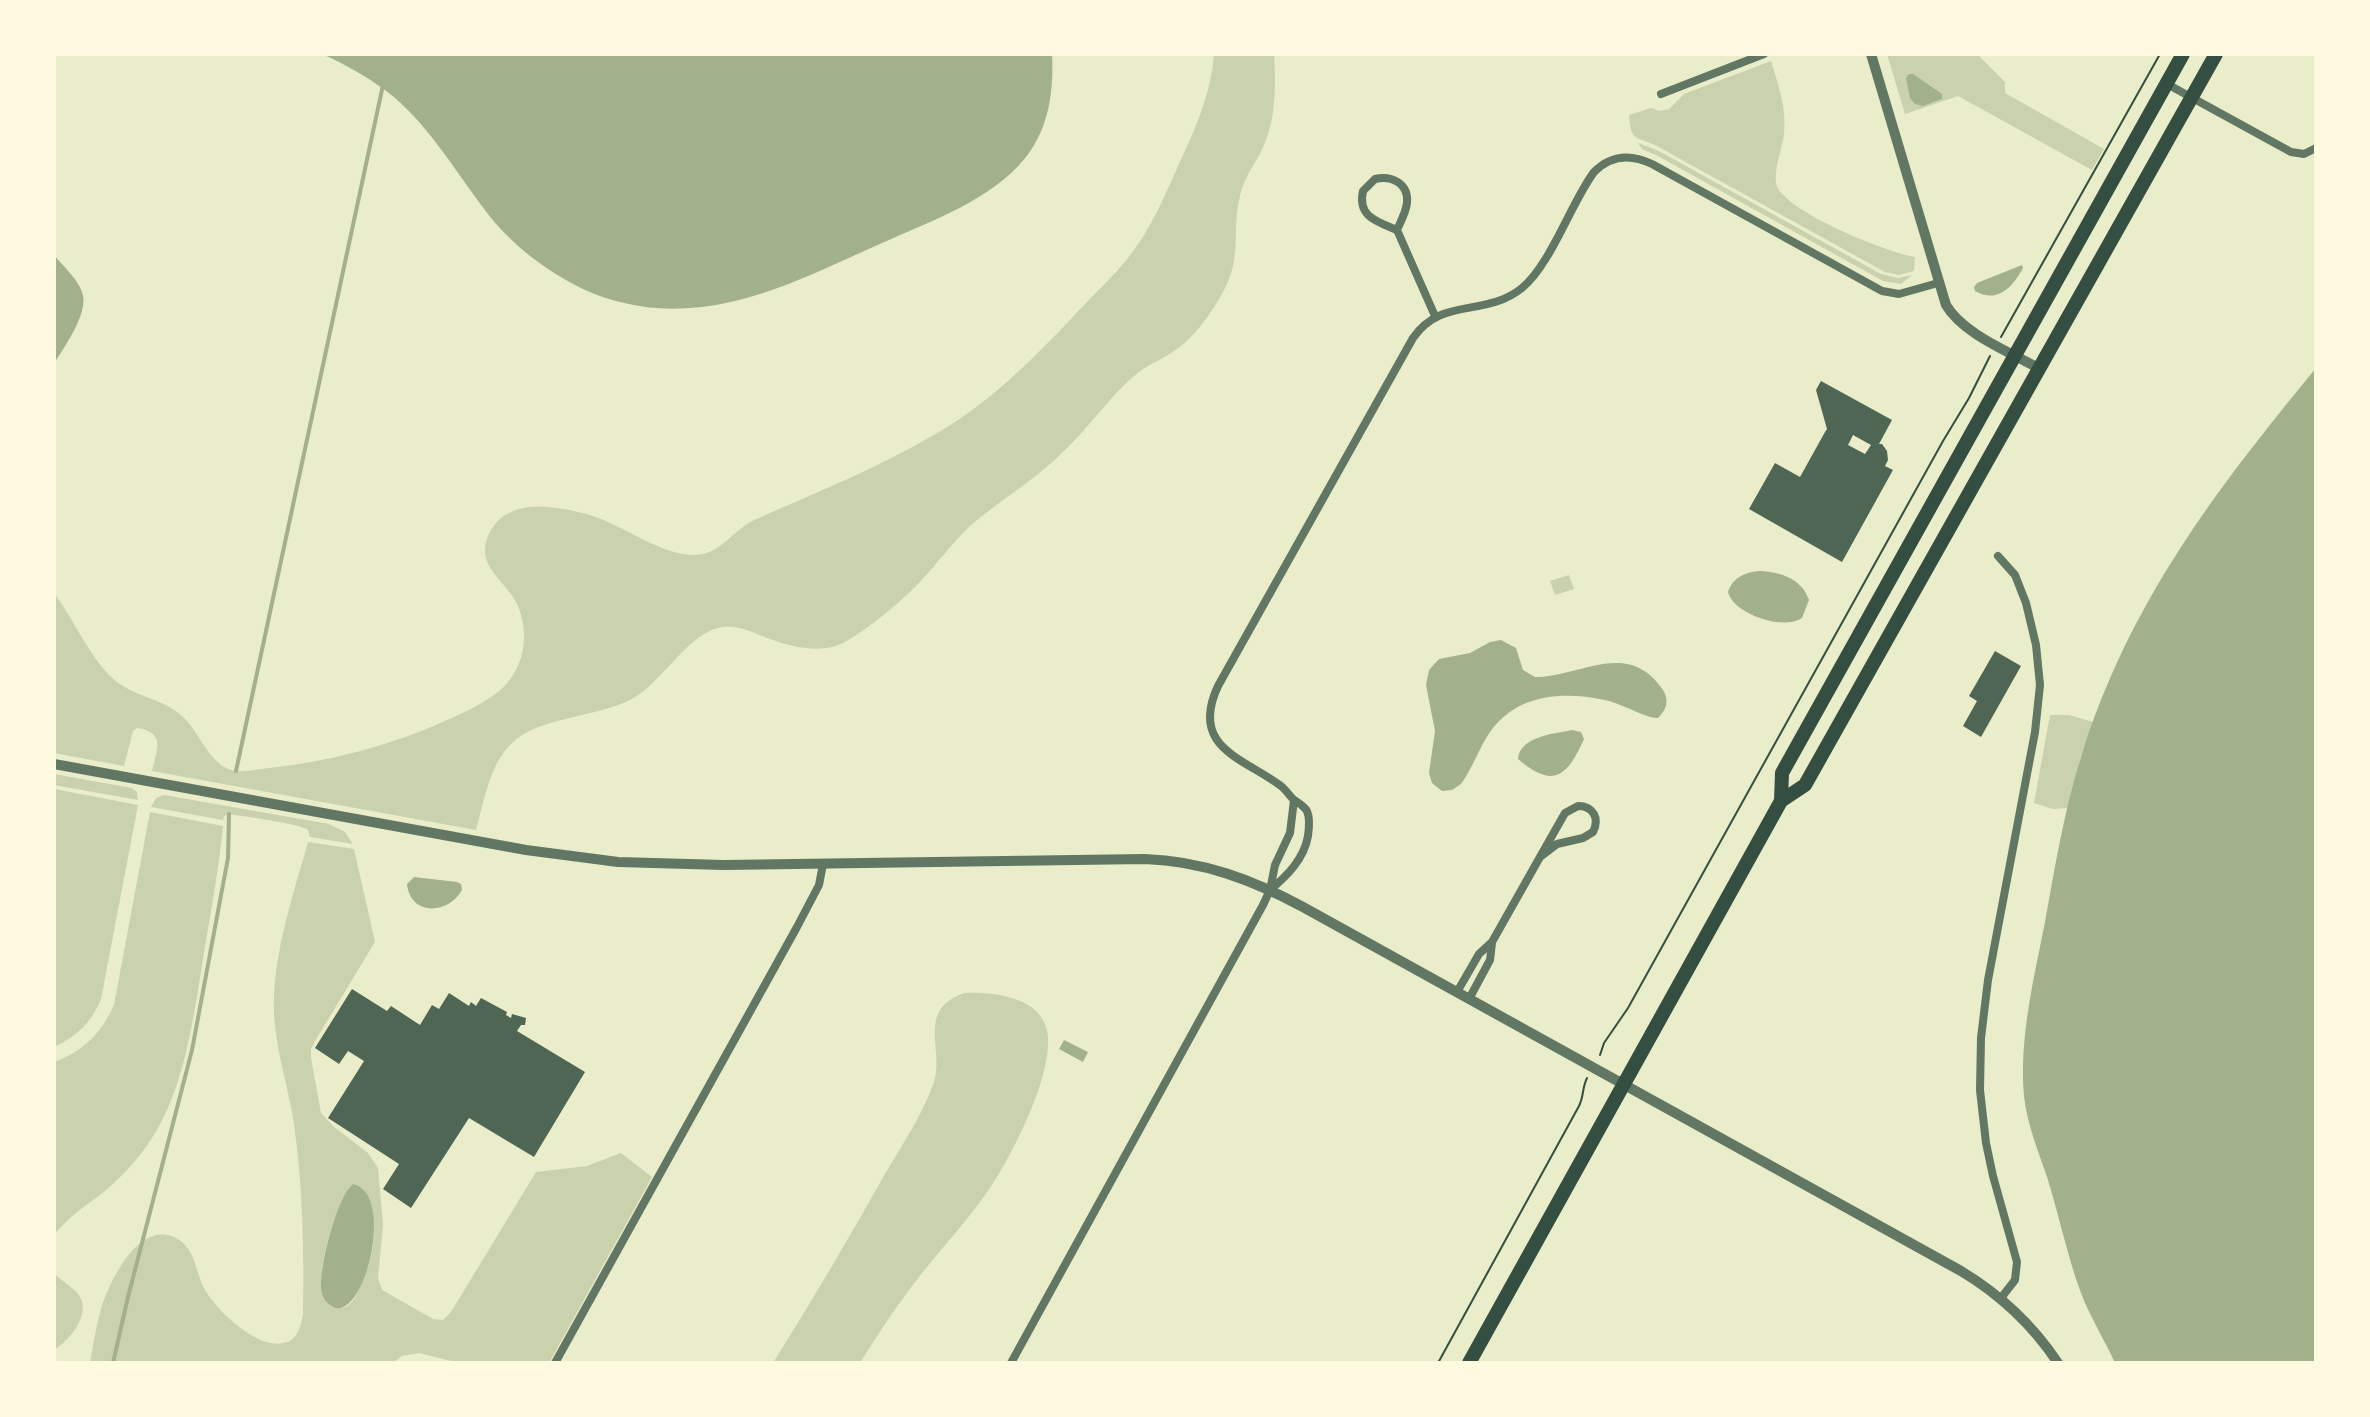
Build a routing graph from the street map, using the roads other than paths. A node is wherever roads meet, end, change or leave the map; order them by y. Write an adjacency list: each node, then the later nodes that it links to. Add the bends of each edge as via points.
1 (1764, 54): 6 (street)
2 (1871, 54): 10 (street)
3 (2183, 54): 5 (main road)
4 (2216, 54): 7 (main road)
5 (2167, 84): 7 (street); 12 (main road)
6 (1661, 94)
7 (2192, 98): 8 (street, via 2293,153); 13 (main road)
8 (2316, 148)
9 (1397, 230): 9 (street, via 1406,192 1391,178 1375,179 1363,191 1363,209 1371,219); 11 (street)
10 (1938, 283): 11 (street, via 1899,294 1882,291 1652,164 1624,157 1594,172 1540,267 1522,288 1495,304); 12 (street, via 1953,316)
11 (1435, 316): 16 (street, via 1411,341 1211,704 1212,728 1222,748)
12 (2015, 355): 13 (street); 17 (main road, via 1782,773)
13 (2040, 369): 17 (main road, via 1805,785)
14 (1998, 556): 25 (street, via 2015,575 2026,603 2040,685 1981,1029 1984,1133 2017,1262 2015,1280)
15 (54, 764): 19 (street, via 583,858)
16 (1294, 800): 20 (street, via 1290,833); 20 (street, via 1306,809 1307,841 1290,873)
17 (1781, 801): 24 (main road)
18 (1540, 857): 18 (street, via 1565,813 1578,806 1591,810 1596,821 1590,835 1557,844); 21 (street)
19 (823, 864): 20 (street, via 1161,859 1214,868); 26 (street, via 819,885 797,927)
20 (1270, 890): 22 (street); 27 (street)
21 (1492, 942): 22 (street); 23 (street, via 1490,960)
22 (1457, 992): 23 (street)
23 (1469, 999): 24 (street)
24 (1623, 1085): 25 (street, via 1942,1260); 28 (main road)
25 (2001, 1298): 29 (street)
26 (555, 1363)
27 (1011, 1363)
28 (1469, 1363)
29 (2058, 1363)

